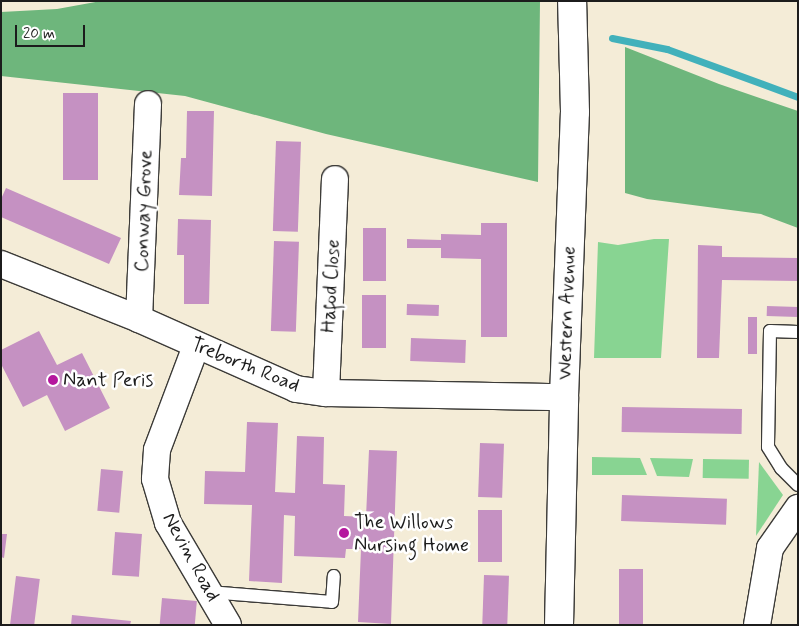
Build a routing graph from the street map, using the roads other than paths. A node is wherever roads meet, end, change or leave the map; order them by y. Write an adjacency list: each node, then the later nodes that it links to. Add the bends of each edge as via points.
1 (572, 1): 9 (street, Western Avenue, via 575,112)
2 (148, 104): 5 (street, Conway Grove)
3 (335, 179): 8 (street, Hafod Close)
4 (1, 264): 5 (street, Treborth Road)
5 (139, 319): 7 (street, Treborth Road)
6 (798, 332): 10 (lane, via 770,331 768,447 781,468)
7 (196, 346): 8 (street, Treborth Road, via 296,389); 13 (street, Nevin Road, via 157,450 155,480 168,523)
8 (326, 393): 9 (street, Treborth Road)
9 (564, 397): 15 (street, Western Avenue)
10 (798, 485)
11 (798, 508): 16 (street, via 770,548)
12 (334, 576): 13 (lane, via 332,602)
13 (209, 592): 14 (street, Nevin Road)
14 (228, 625)
15 (559, 625)
16 (757, 625)

